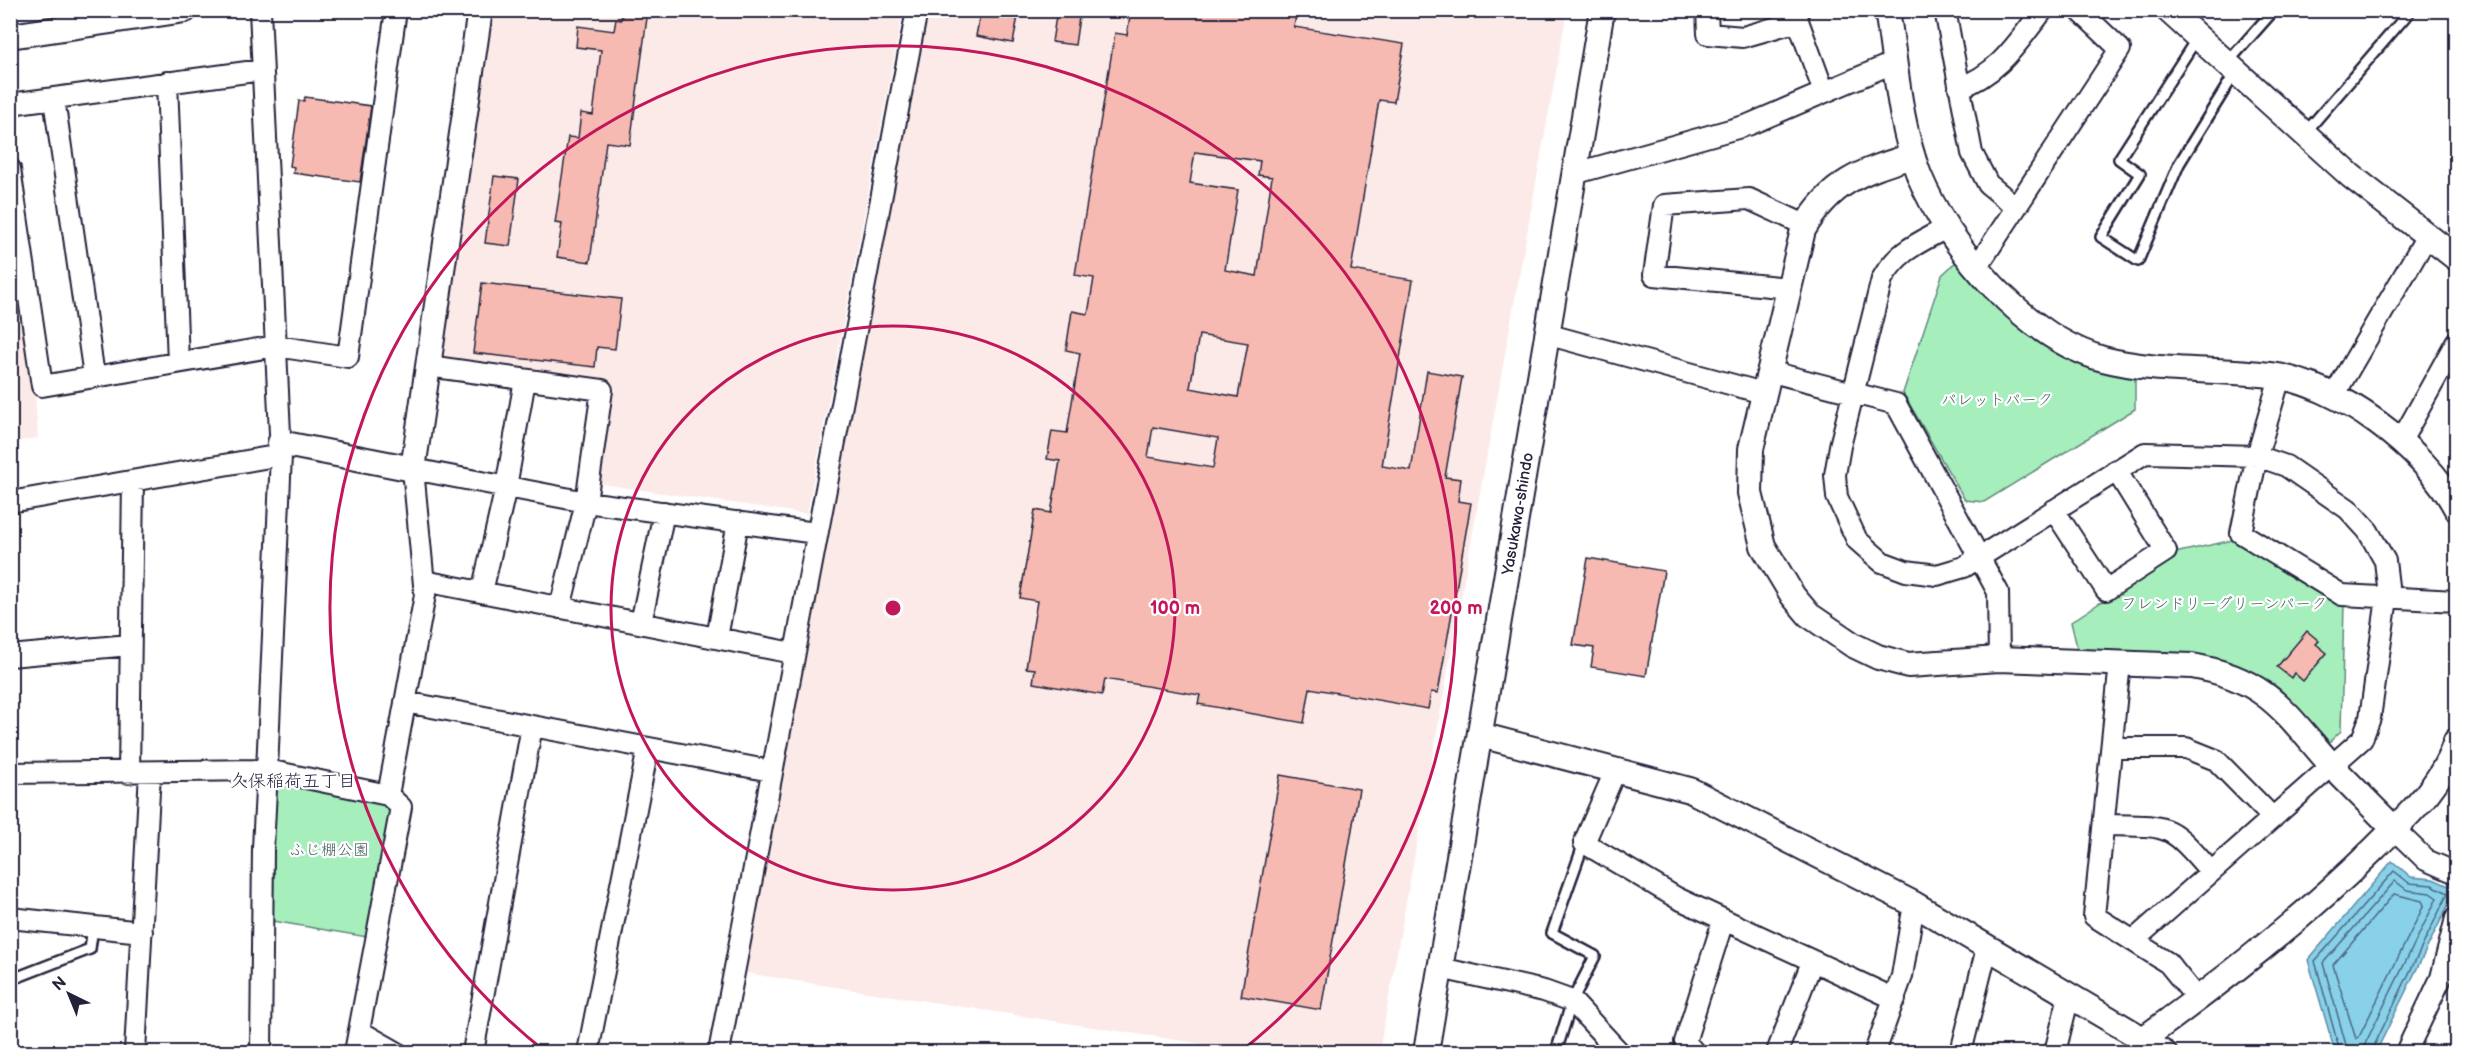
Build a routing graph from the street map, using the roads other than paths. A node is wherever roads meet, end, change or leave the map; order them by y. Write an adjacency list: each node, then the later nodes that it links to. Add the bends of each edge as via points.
1 (185, 10): 16 (street)
2 (260, 10): 20 (street)
3 (396, 10): 39 (street, via 348,357)
4 (480, 10): 41 (street)
5 (917, 10): 61 (street)
6 (1602, 10): 29 (street, Yasukawa-shindo)
7 (1707, 10): 15 (street, via 1708,34 1743,37)
8 (1887, 10): 18 (street)
9 (1945, 10): 22 (street)
10 (2043, 10): 22 (street, via 2006,59 1981,80)
11 (2079, 10): 30 (street, via 2121,49)
12 (2168, 10): 17 (street)
13 (2274, 10): 19 (lane)
14 (2411, 10): 26 (lane)
15 (1798, 16): 23 (street)
16 (10, 36)
17 (2197, 38): 19 (street); 19 (lane, via 2119,159 2140,174 2101,237 2138,261 2179,164)
18 (1895, 62): 23 (street); 27 (street)
19 (2231, 68): 26 (street)
20 (262, 70): 21 (street); 39 (street)
21 (167, 82): 24 (street); 40 (street)
22 (1959, 88): 30 (street, via 1972,153 1988,184)
23 (1824, 92): 29 (street, via 1748,125)
24 (54, 99): 25 (street); 42 (street)
25 (10, 104)
26 (2305, 133): 33 (street, via 2351,176)
27 (1912, 156): 31 (street, via 1847,179 1813,211); 32 (street, via 1930,199)
28 (10, 169): 42 (street, via 42,386)
29 (1573, 174): 37 (street, Yasukawa-shindo)
30 (2016, 207): 35 (street)
31 (1805, 225): 36 (street); 36 (street, via 1749,199 1664,205 1654,274)
32 (1948, 227): 35 (street); 46 (street, via 1901,252 1882,279)
33 (2427, 236): 34 (street); 47 (street)
34 (2457, 258)
35 (1977, 267): 43 (street, via 2024,315 2070,345 2100,358 2127,364)
36 (1789, 288): 45 (street)
37 (1546, 334): 45 (street); 77 (street, Yasukawa-shindo)
38 (2457, 342): 48 (street)
39 (276, 346): 40 (street); 49 (street)
40 (178, 362): 42 (street)
41 (428, 366): 44 (street); 51 (street)
42 (94, 376)
43 (2280, 377): 47 (street, via 2302,382); 50 (street)
44 (525, 380): 54 (street); 56 (street, via 602,390)
45 (1766, 382): 46 (street); 73 (street, via 1751,449 1750,493 1763,546 1776,571 1809,615 1853,645 1908,665)
46 (1854, 391): 62 (street, via 1896,404); 62 (street, via 1835,475 1837,497 1857,540 1882,562 1906,571 1937,575)
47 (2333, 397): 48 (street)
48 (2401, 441): 57 (street, via 2428,466)
49 (280, 449): 51 (street); 53 (street); 83 (street)
50 (2257, 456): 52 (street, via 2145,453); 65 (street, via 2286,466 2348,509 2368,531 2385,561); 65 (street, via 2241,533 2342,595)
51 (413, 469): 54 (street); 63 (street)
52 (2116, 470): 58 (street); 58 (street, via 2166,551 2106,590)
53 (133, 481): 55 (street); 70 (street)
54 (506, 487): 56 (street); 64 (street)
55 (10, 502)
56 (586, 502): 59 (street); 67 (street)
57 (2457, 508)
58 (2054, 510): 62 (street)
59 (664, 512): 60 (street); 68 (street)
60 (738, 522): 61 (street); 69 (street)
61 (816, 533): 71 (street)
62 (1979, 558): 73 (street, via 1998,592)
63 (424, 581): 64 (street); 75 (street, via 425,594)
64 (482, 592): 67 (street)
65 (2387, 598): 66 (street); 81 (street, via 2370,717 2362,739)
66 (2457, 601)
67 (560, 608): 68 (street)
68 (641, 623): 69 (street)
69 (717, 638): 71 (street)
70 (129, 645): 72 (street); 87 (street)
71 (793, 653): 84 (street)
72 (10, 656)
73 (1999, 659): 74 (street)
74 (2120, 663): 80 (street); 81 (street, via 2192,666 2223,671 2249,683 2275,701)
75 (405, 702): 76 (street); 88 (street)
76 (532, 726): 79 (street); 116 (street)
77 (1480, 735): 82 (street); 104 (street, Yasukawa-shindo)
78 (2457, 741): 91 (street, via 2432,788)
79 (648, 748): 84 (street); 117 (street)
80 (2112, 748): 89 (street, via 2186,748 2216,760); 90 (street)
81 (2332, 765): 89 (street); 91 (street)
82 (1616, 769): 92 (street); 95 (street, via 1690,790)
83 (267, 770): 85 (street); 88 (street); 113 (street, via 262,848)
84 (771, 771): 118 (street)
85 (150, 772): 87 (street); 100 (street)
86 (10, 773): 87 (street)
87 (129, 773)
88 (388, 795): 110 (street, via 401,807)
89 (2273, 818): 93 (street)
90 (2105, 825): 93 (street, via 2162,826 2181,837); 101 (street, via 2094,916)
91 (2394, 829): 94 (street, via 2426,860); 109 (street, via 2271,944)
92 (1584, 843): 98 (street); 108 (lane, via 1552,933 1594,956)
93 (2211, 872): 101 (street)
94 (2457, 873)
95 (1914, 904): 102 (street); 107 (street)
96 (10, 918): 99 (street)
97 (2457, 918): 128 (street, via 2441,978)
98 (1724, 921): 103 (street); 122 (street, via 1686,1042)
99 (93, 927): 100 (street); 105 (lane, via 90,949)
100 (142, 932): 112 (street)
101 (2133, 941): 109 (street, via 2168,963)
102 (1988, 948): 106 (street); 125 (street)
103 (1812, 962): 107 (street); 123 (street)
104 (1440, 968): 108 (street); 119 (street, Yasukawa-shindo)
105 (10, 980)
106 (2069, 996): 111 (street); 126 (street)
107 (1894, 999): 124 (street)
108 (1572, 1000): 120 (lane); 121 (street)
109 (2198, 1000): 111 (street)
110 (359, 1031): 114 (street); 115 (street)
111 (2143, 1039): 127 (street)
112 (135, 1053)
113 (261, 1053)
114 (355, 1053)
115 (396, 1053)
116 (473, 1053)
117 (588, 1053)
118 (719, 1053)
119 (1426, 1053)
120 (1556, 1053)
121 (1619, 1053)
122 (1694, 1053)
123 (1777, 1053)
124 (1875, 1053)
125 (1961, 1053)
126 (2055, 1053)
127 (2166, 1053)
128 (2406, 1053)

